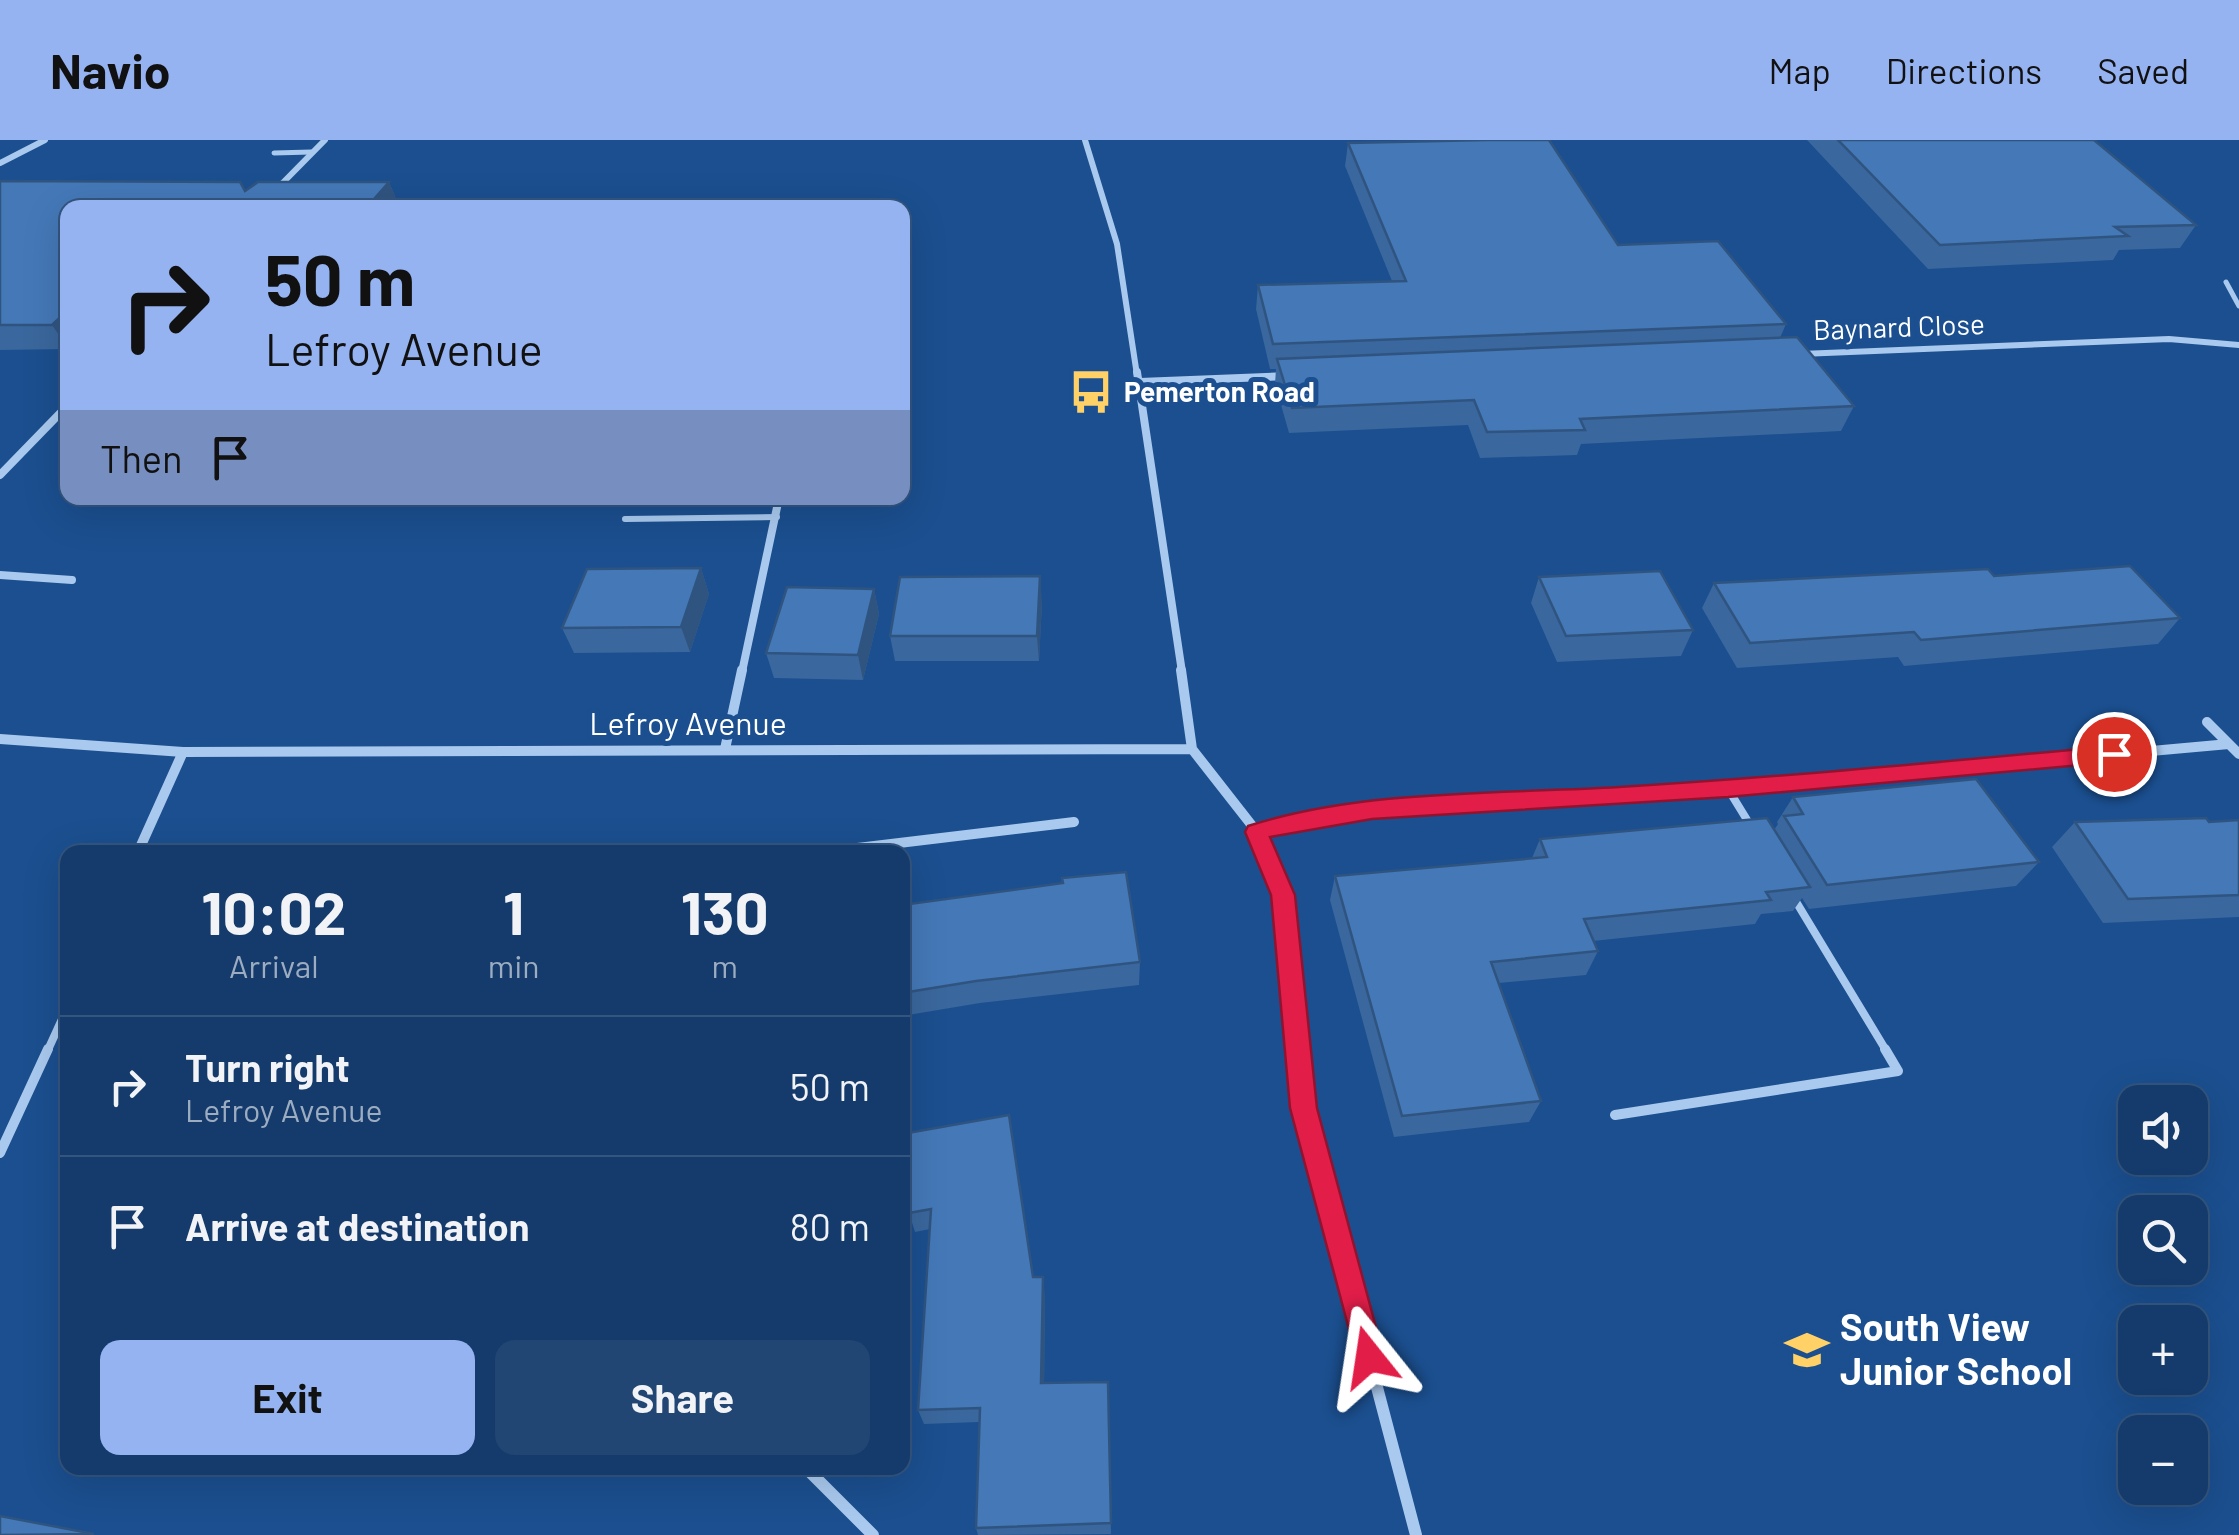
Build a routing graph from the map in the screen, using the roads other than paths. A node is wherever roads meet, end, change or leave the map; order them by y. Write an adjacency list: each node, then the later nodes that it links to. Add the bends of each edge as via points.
1 (45, 140): 6 (street)
2 (325, 140): 5 (street)
3 (1085, 140): 13 (street, via 1117,244)
4 (274, 152): 5 (lane)
5 (311, 152): 7 (street)
6 (0, 163)
7 (266, 200)
8 (2226, 282): 9 (lane)
9 (2239, 306)
10 (2239, 345): 11 (street, Baynard Close, via 2170,339)
11 (1798, 354)
12 (1304, 376): 13 (street)
13 (1140, 382): 24 (street)
14 (60, 413): 15 (street)
15 (0, 475)
16 (778, 505): 17 (street)
17 (777, 517): 18 (lane); 25 (street)
18 (625, 519)
19 (0, 575): 20 (street)
20 (72, 580)
21 (2207, 722): 23 (street)
22 (0, 740): 26 (street, Lefroy Avenue)
23 (2229, 744): 27 (street); 28 (street)
24 (1192, 748): 25 (street, Lefroy Avenue); 30 (street)
25 (725, 749): 26 (street, Lefroy Avenue)
26 (184, 752): 32 (street)
27 (2239, 754)
28 (1728, 789): 30 (street, via 1372,811); 31 (lane)
29 (1074, 822): 33 (street)
30 (1256, 832): 40 (street, via 1283,895 1303,1108)
31 (1758, 839)
32 (141, 845)
33 (882, 845)
34 (1788, 888): 36 (lane, via 1898,1071)
35 (60, 1023): 37 (lane)
36 (1616, 1115)
37 (0, 1153)
38 (813, 1475): 39 (street)
39 (873, 1535)
40 (1416, 1535)

